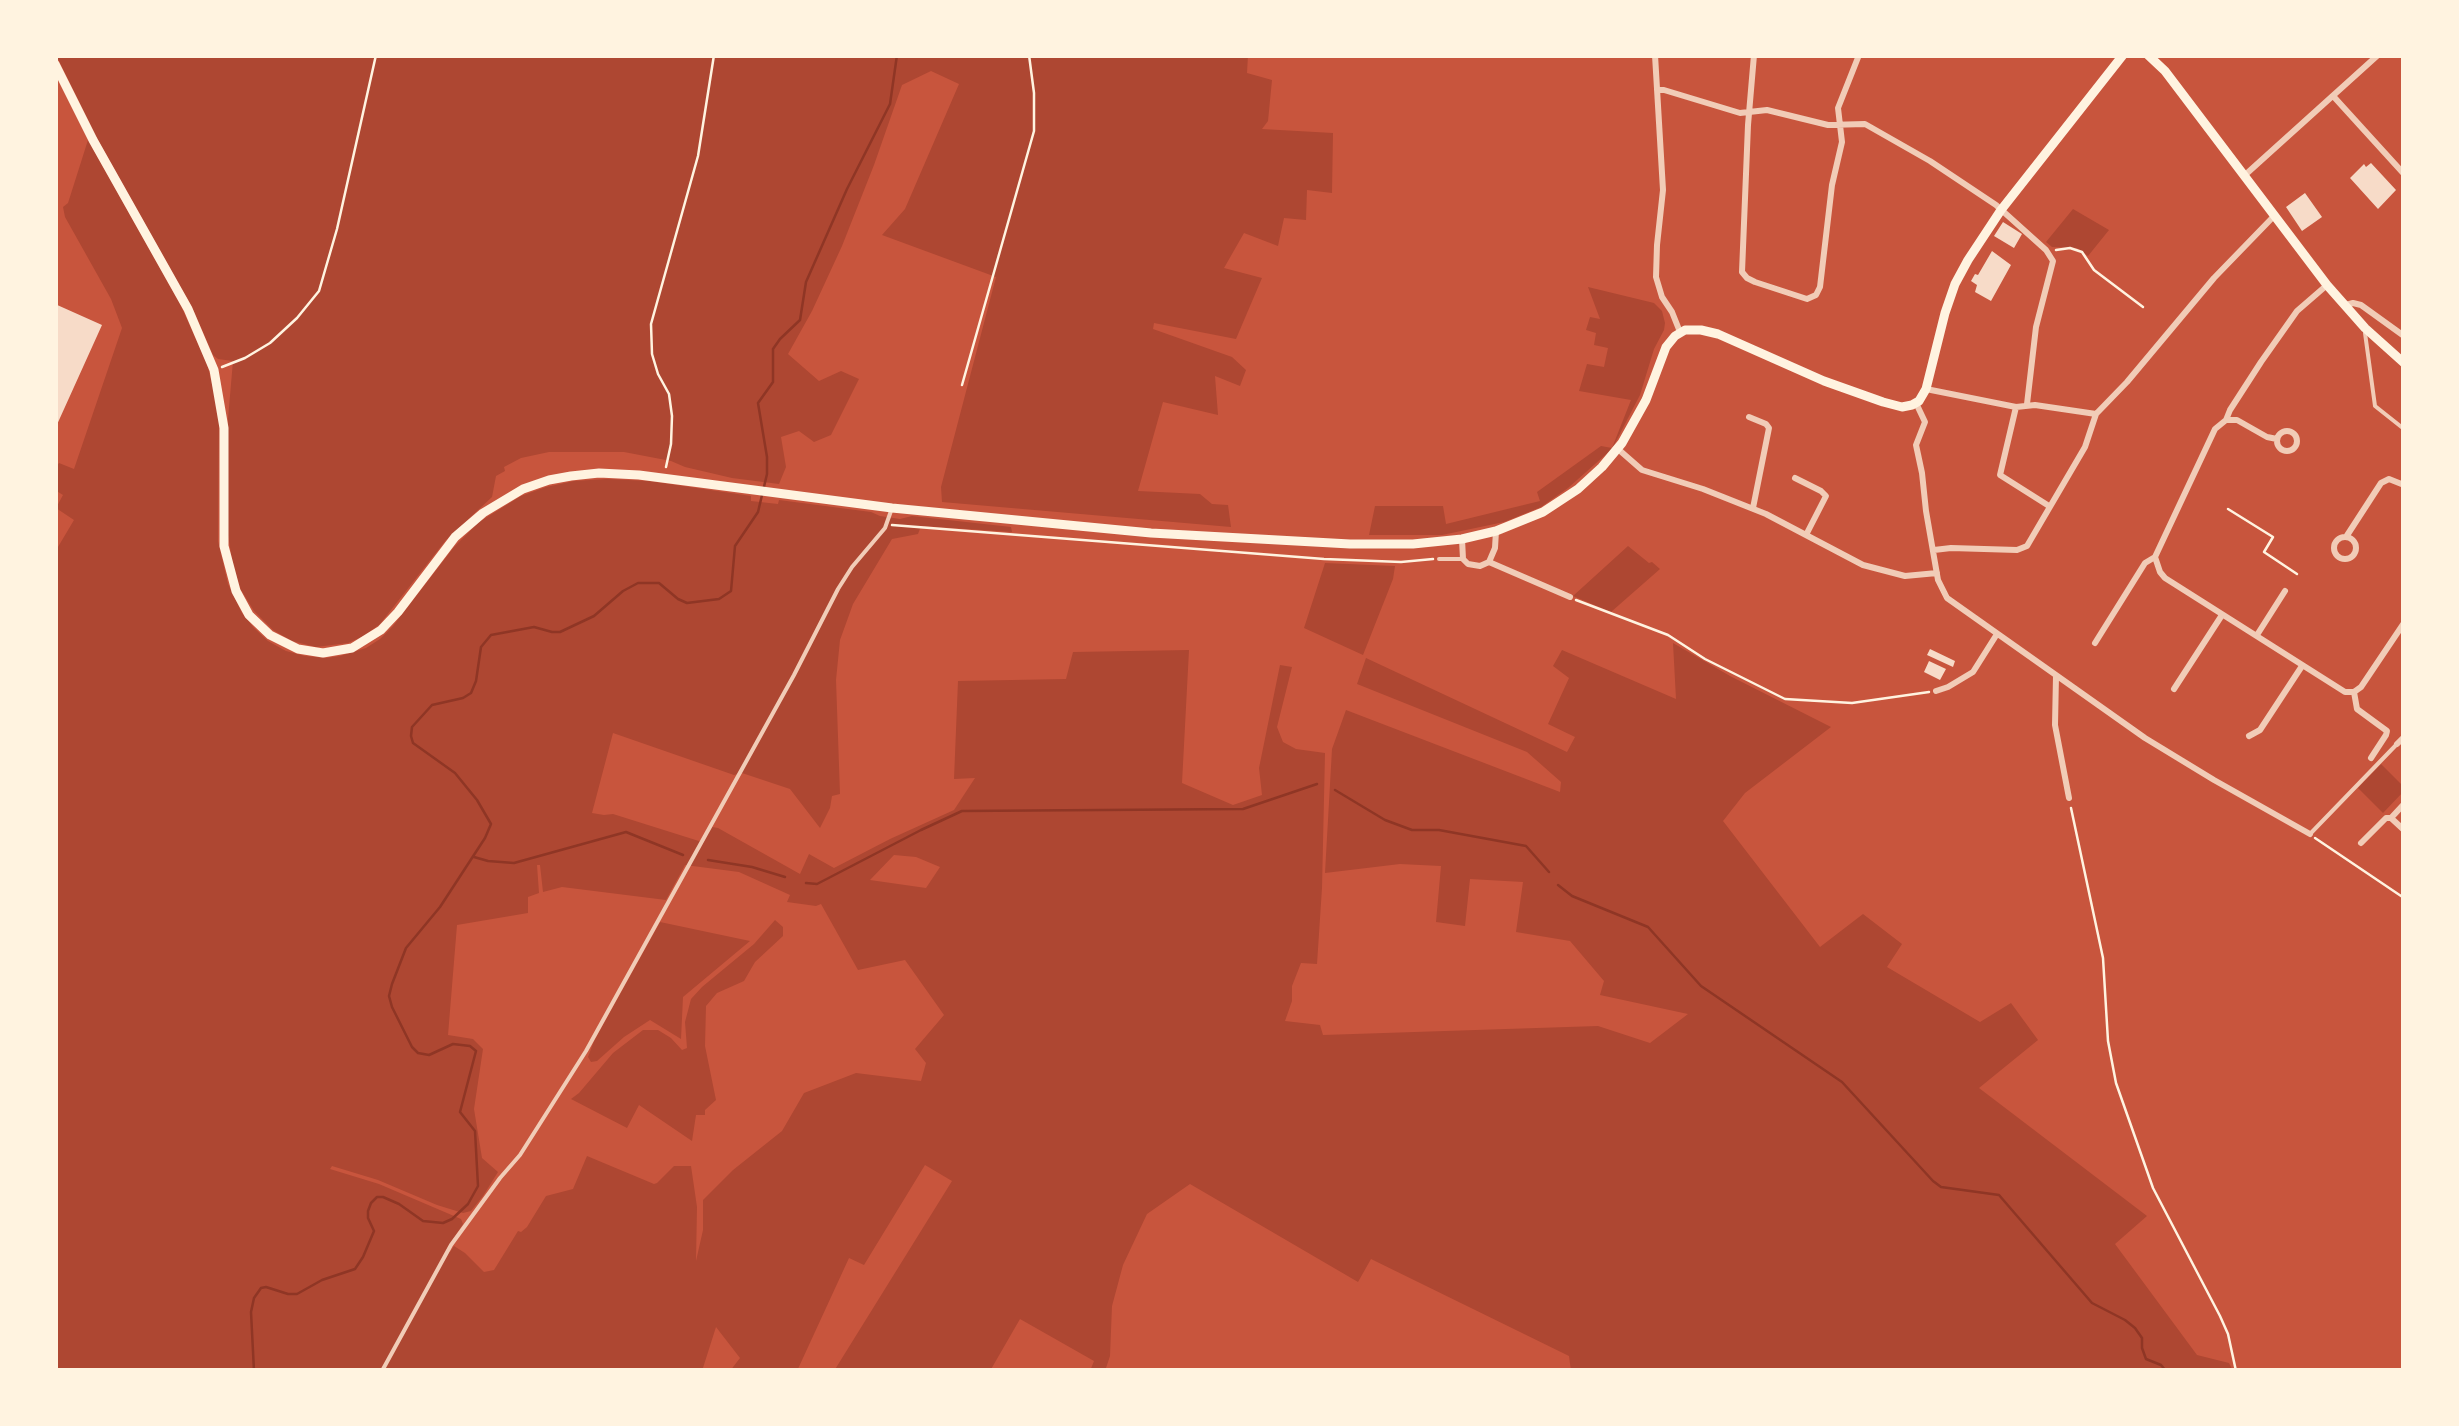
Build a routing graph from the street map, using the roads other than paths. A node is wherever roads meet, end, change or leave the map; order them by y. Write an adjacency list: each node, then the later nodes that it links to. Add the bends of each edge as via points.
1 (1655, 55): 8 (street)
2 (1754, 55): 10 (street)
3 (1860, 55): 11 (street, via 1839,104)
4 (2123, 55): 14 (main road)
5 (2148, 55): 12 (main road)
6 (2378, 55): 9 (street)
7 (55, 64): 35 (main road, via 188,309 214,370 223,416 222,520 230,577 242,604 275,639 323,652 372,637 468,524 532,486 578,475 618,474)
8 (1658, 90): 10 (street); 19 (street, via 1663,190 1656,277)
9 (2334, 97): 12 (street); 13 (street)
10 (1749, 112): 11 (street); 11 (street, via 1742,272 1807,299 1820,287)
11 (1840, 126): 14 (street, via 1865,124)
12 (2245, 174): 15 (main road)
13 (2404, 174)
14 (2001, 210): 22 (main road, via 1955,284); 24 (street, via 2050,254 2052,268)
15 (2275, 215): 16 (main road); 26 (street)
16 (2327, 285): 17 (main road); 28 (street, via 2300,307)
17 (2345, 306): 18 (main road); 20 (street, via 2360,305)
18 (2365, 328): 21 (main road); 29 (lane, via 2375,406)
19 (1680, 332): 23 (main road, via 1718,334 1883,402); 31 (main road)
20 (2404, 336)
21 (2404, 364)
22 (1926, 388): 23 (main road); 25 (street)
23 (1916, 403): 41 (street, via 1925,422 1916,445)
24 (2027, 404): 25 (street); 26 (street)
25 (2016, 407): 34 (street, via 2000,475)
26 (2096, 414): 34 (street, via 2085,447)
27 (1750, 416): 36 (street, via 1769,428)
28 (2226, 420): 30 (street); 42 (street, via 2212,434)
29 (2404, 429)
30 (2276, 439)
31 (1618, 449): 36 (street, via 1646,472); 37 (main road, via 1566,498)
32 (1795, 478): 38 (street, via 1826,496)
33 (2403, 481): 39 (street, via 2380,482)
34 (2049, 506): 41 (street, via 2020,550)
35 (892, 508): 40 (main road, via 1297,542); 69 (lane, via 888,525 838,589 582,1057 452,1245)
36 (1753, 508): 38 (street)
37 (1496, 531): 40 (main road); 45 (street)
38 (1806, 535): 46 (street, via 1881,571)
39 (2346, 537)
40 (1462, 539): 44 (street)
41 (1934, 550): 46 (street)
42 (2155, 557): 49 (street, via 2165,578); 54 (street)
43 (1439, 559): 44 (lane)
44 (1463, 559): 45 (street, via 1475,566)
45 (1489, 562): 48 (street)
46 (1937, 573): 51 (street, via 1947,598)
47 (2285, 592): 52 (street)
48 (1570, 598)
49 (2222, 615): 52 (street); 57 (street)
50 (2404, 623): 53 (street)
51 (1997, 634): 56 (street); 58 (street, via 1976,669)
52 (2257, 635): 55 (street)
53 (2402, 635): 59 (street)
54 (2095, 644)
55 (2302, 666): 59 (street); 60 (street, via 2260,730)
56 (2056, 676): 63 (street, via 2054,725); 67 (street)
57 (2174, 689)
58 (1936, 691)
59 (2354, 692): 62 (street, via 2357,709 2386,732)
60 (2249, 736)
61 (2401, 740): 67 (lane)
62 (2371, 758)
63 (2069, 798)
64 (2404, 804): 65 (street)
65 (2391, 818): 66 (street); 68 (street)
66 (2404, 830)
67 (2310, 834)
68 (2361, 843)
69 (382, 1371)

